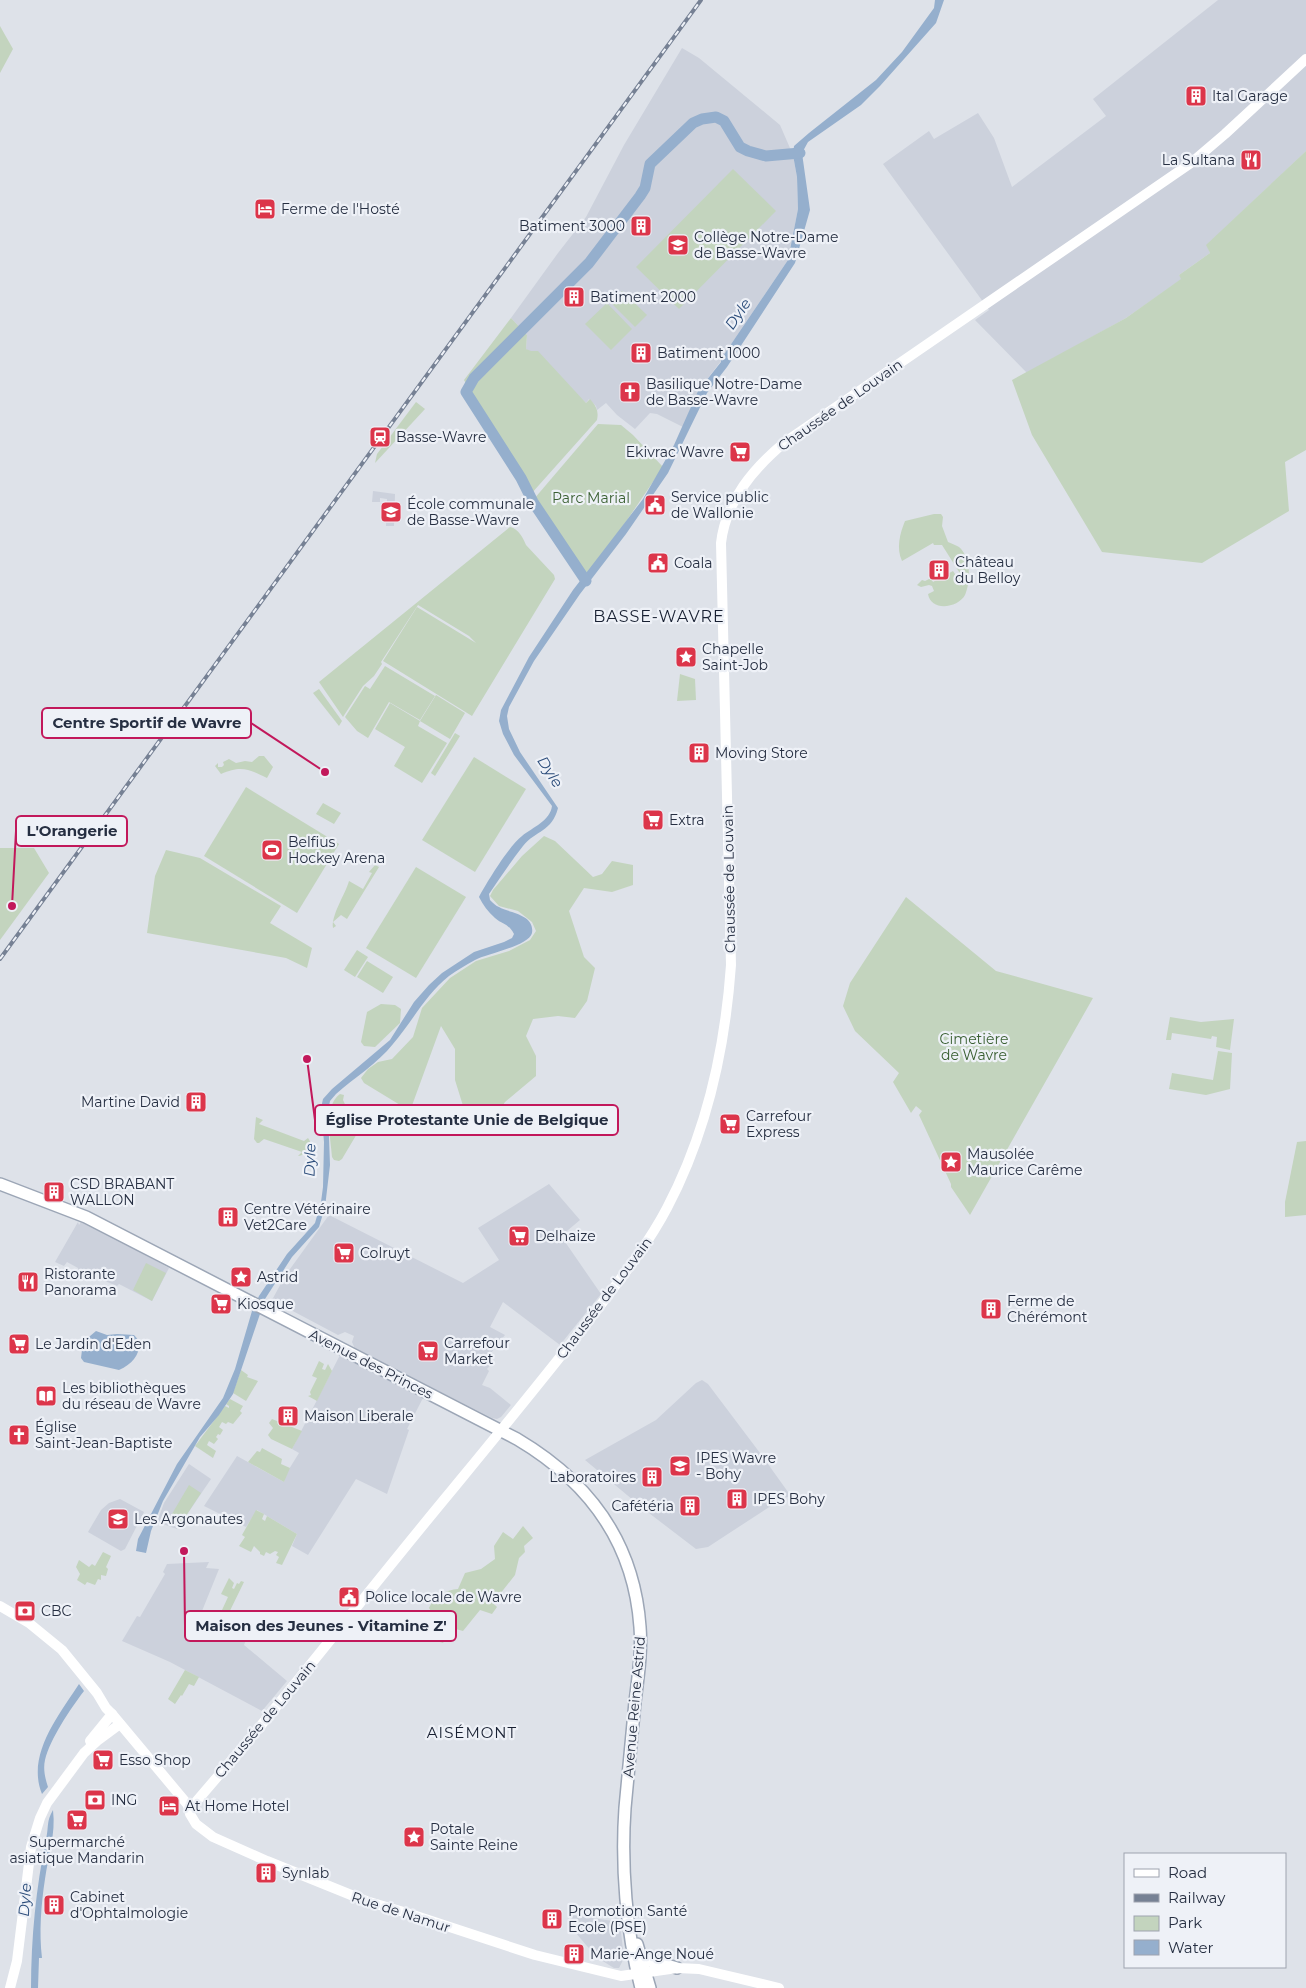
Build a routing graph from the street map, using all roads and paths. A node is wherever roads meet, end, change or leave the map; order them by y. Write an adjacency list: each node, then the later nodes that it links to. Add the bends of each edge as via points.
1 (1306, 59): 3 (main road, Chaussée de Louvain, via 1191,163 785,442 758,467 737,495 726,517 721,543 731,965 728,1010 710,1100 679,1183 650,1237)
2 (0, 1184): 3 (main road, Avenue des Princes, via 76,1213)
3 (501, 1430): 8 (main road, Chaussée de Louvain, via 231,1762 196,1803); 9 (main road, Avenue Reine Astrid, via 540,1452 576,1482 598,1509 614,1534 628,1566 638,1603 639,1666 623,1844)
4 (0, 1606): 5 (main road, Rue de Namur, via 29,1623 62,1650)
5 (112, 1714): 6 (main road, Rue de Namur); 7 (main road)
6 (120, 1724): 7 (main road); 8 (main road, Rue de Namur)
7 (84, 1753): 13 (main road, via 47,1803 34,1833 17,1961)
8 (188, 1805): 12 (main road, Rue de Namur, via 196,1824 213,1837 352,1896 576,1966 621,1976)
9 (629, 1920): 10 (main road, Avenue Reine Astrid); 12 (main road, Avenue Reine Astrid)
10 (642, 1956): 11 (main road, via 648,1961); 12 (main road, Avenue Reine Astrid)
11 (677, 1968): 12 (main road, Rue de Namur); 16 (main road, Rue de Namur)
12 (642, 1974): 14 (main road); 15 (main road)
13 (10, 1988)
14 (641, 1988)
15 (650, 1988)
16 (779, 1988)

